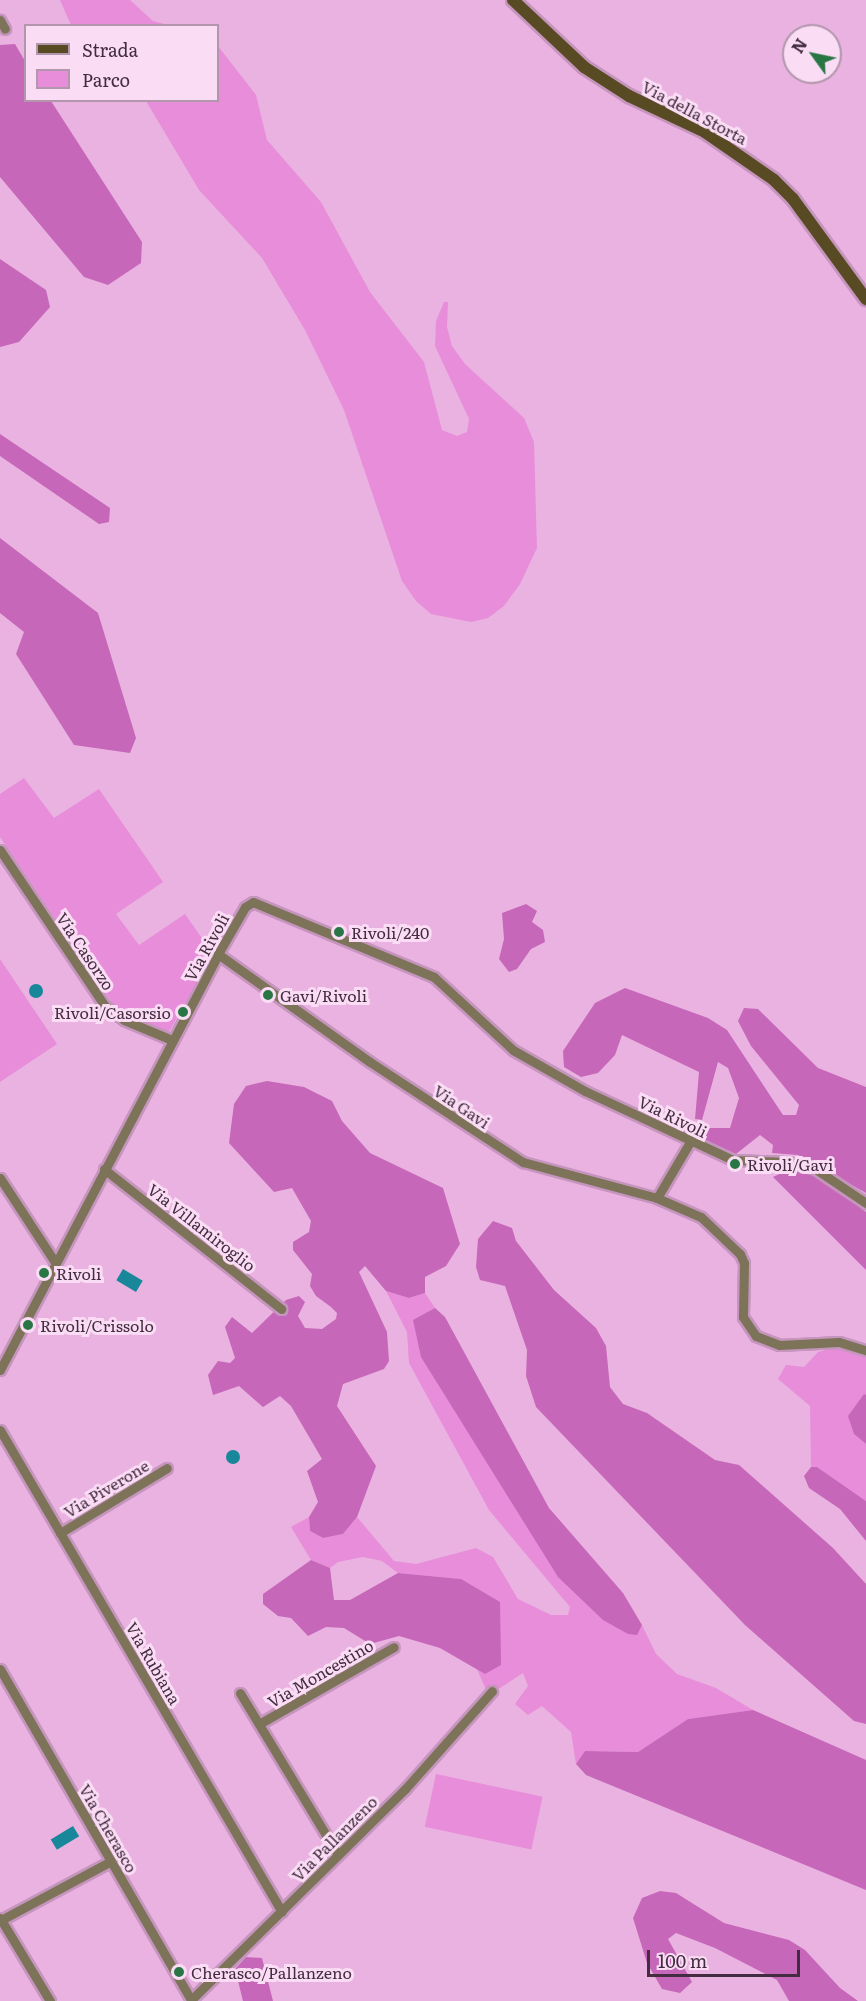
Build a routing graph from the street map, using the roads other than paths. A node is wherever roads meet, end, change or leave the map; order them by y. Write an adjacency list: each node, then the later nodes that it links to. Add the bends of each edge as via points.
1 (513, 0): 4 (main road, Via della Storta, via 592,72 629,96 705,132 774,180 793,199)
2 (0, 20): 3 (street)
3 (5, 29)
4 (866, 298)
5 (0, 850): 7 (street, Via Casorzo, via 110,1011)
6 (218, 954): 7 (street, Via Rivoli); 8 (street, Via Rivoli, via 245,907 253,902 265,905 434,977 525,1059); 11 (street, Via Gavi, via 506,1154)
7 (171, 1040): 9 (street, Via Rivoli)
8 (690, 1142): 11 (street); 12 (street, Via Rivoli, via 744,1162 787,1162 814,1168)
9 (104, 1169): 13 (street, Via Rivoli); 14 (street, Via Villamiroglio)
10 (0, 1178): 13 (street)
11 (657, 1198): 15 (street, Via Gavi, via 702,1217 740,1254 744,1263 743,1317 756,1336 780,1345 839,1342)
12 (866, 1203)
13 (55, 1262): 16 (street, Via Rivoli)
14 (281, 1309)
15 (866, 1350)
16 (0, 1370)
17 (0, 1430): 19 (street, Via Rubiana)
18 (167, 1468): 19 (street, Via Piverone)
19 (60, 1533): 27 (street, Via Rubiana)
20 (394, 1647): 24 (street, Via Moncestino)
21 (0, 1669): 26 (street, Via Cherasco)
22 (492, 1691): 25 (street, Via Pallanzeno, via 405,1789)
23 (240, 1693): 24 (street)
24 (260, 1724): 25 (street)
25 (338, 1855): 27 (street, Via Pallanzeno)
26 (111, 1861): 28 (street); 30 (street, Via Cherasco)
27 (282, 1912): 30 (street, Via Pallanzeno)
28 (1, 1919): 29 (street)
29 (50, 2001)
30 (191, 2001)

